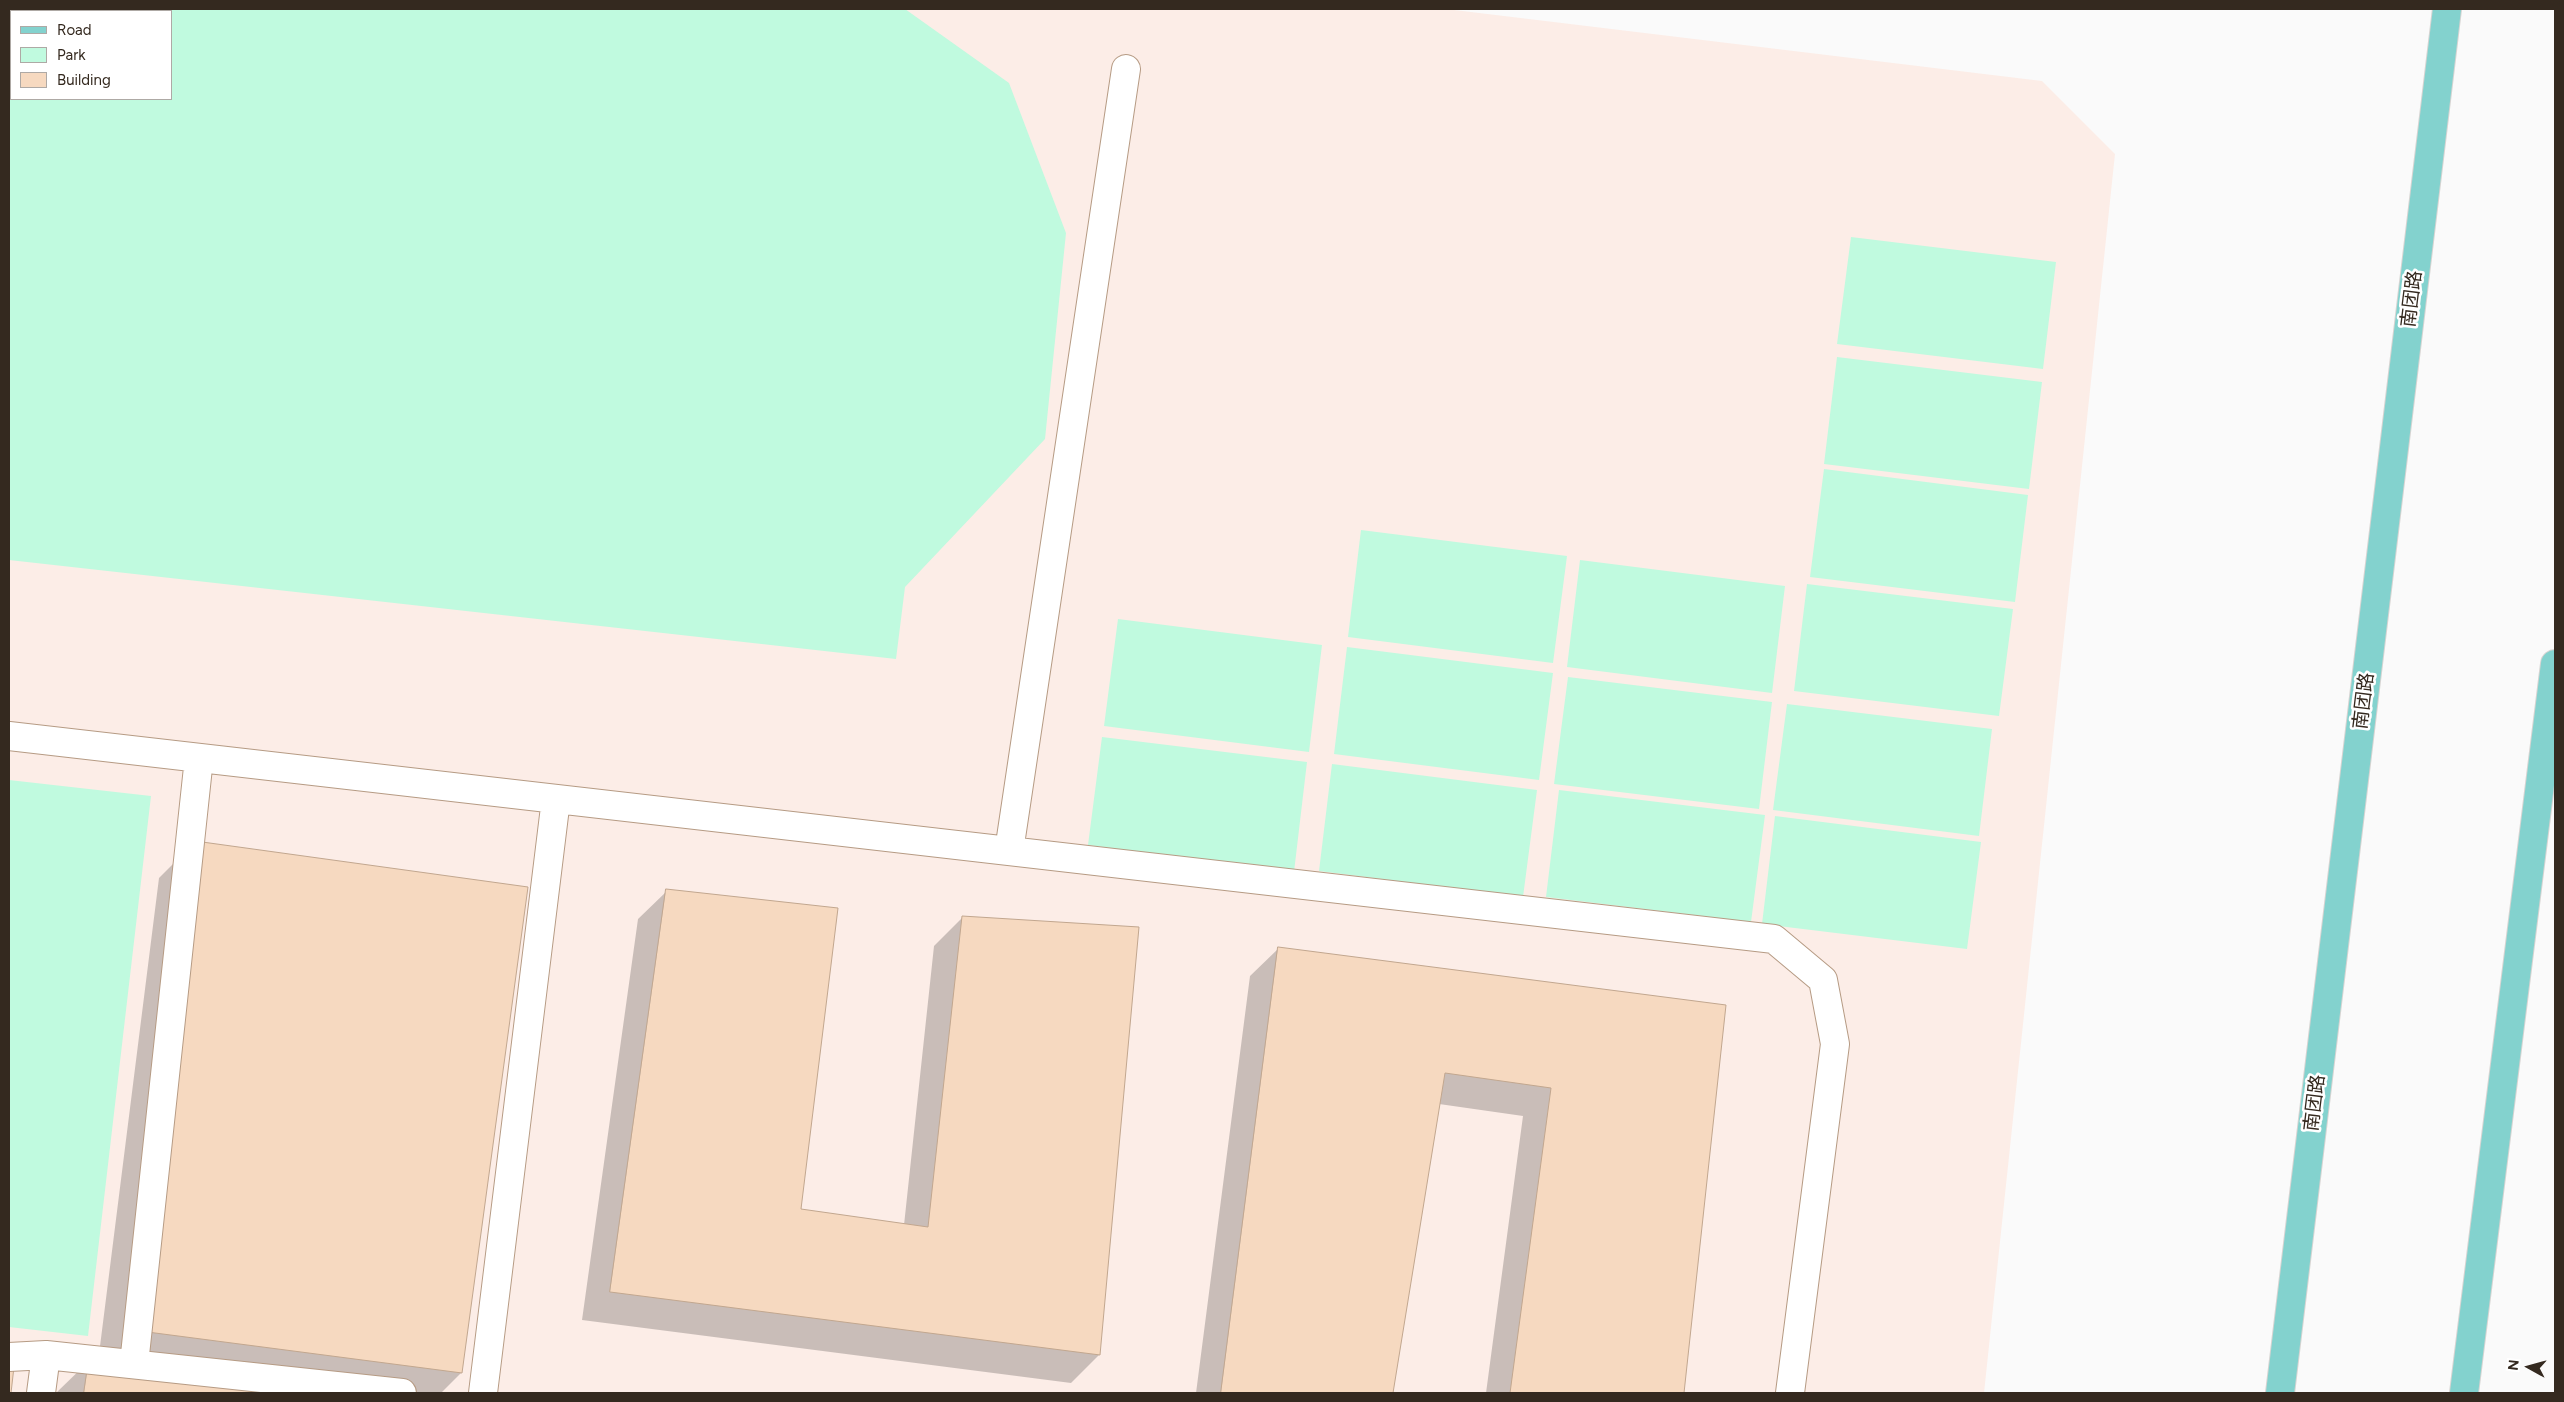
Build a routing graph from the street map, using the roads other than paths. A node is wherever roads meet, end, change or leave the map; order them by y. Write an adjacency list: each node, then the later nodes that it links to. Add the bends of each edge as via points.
1 (2447, 9): 16 (main road, 南团路)
2 (1126, 68): 7 (street)
3 (2555, 664): 17 (main road)
4 (9, 736): 5 (street)
5 (199, 758): 6 (street); 10 (street)
6 (556, 799): 7 (street); 14 (street)
7 (1009, 851): 15 (street, via 1774,939 1823,980 1835,1044)
8 (46, 1355): 9 (street); 10 (street); 12 (street)
9 (9, 1357)
10 (134, 1364): 11 (street)
11 (335, 1390): 13 (street)
12 (41, 1393)
13 (402, 1393)
14 (483, 1393)
15 (1790, 1393)
16 (2280, 1393)
17 (2464, 1393)

